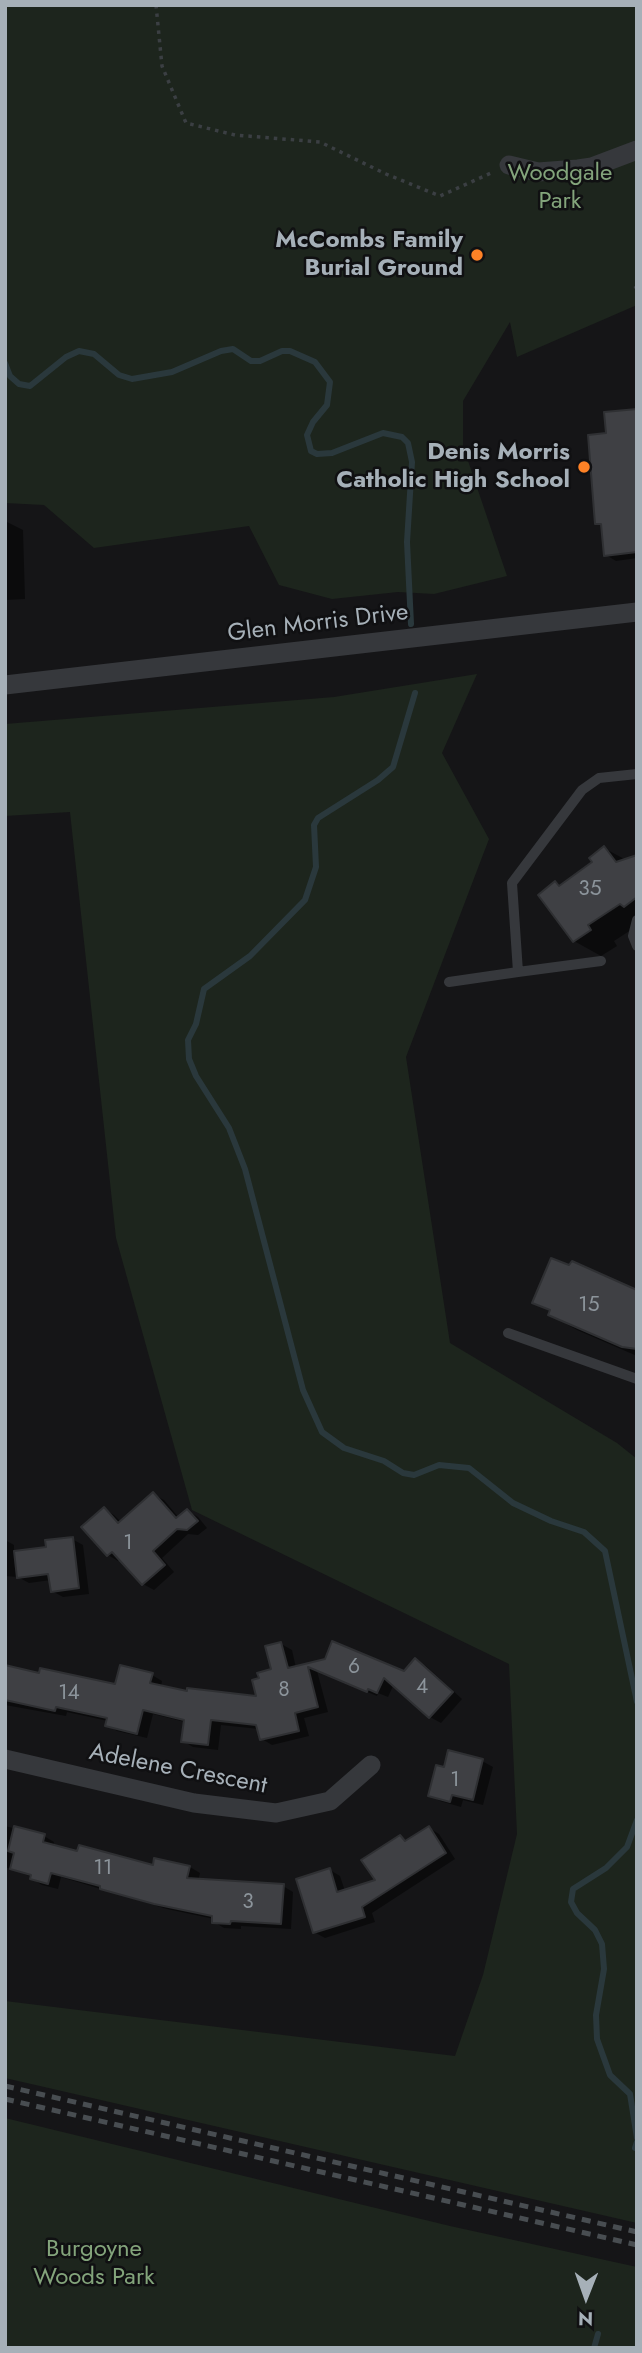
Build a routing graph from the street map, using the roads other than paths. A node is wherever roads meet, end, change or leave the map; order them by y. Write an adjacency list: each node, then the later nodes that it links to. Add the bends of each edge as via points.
1 (637, 150): 2 (street, via 579,169 538,172)
2 (509, 165)
3 (637, 611): 4 (street, Glen Morris Drive)
4 (5, 685)
5 (637, 774): 9 (lane, via 598,778 582,790 512,883)
6 (637, 920): 7 (lane)
7 (637, 946)
8 (600, 961): 9 (lane)
9 (517, 972): 10 (lane)
10 (449, 982)
11 (508, 1333): 12 (lane)
12 (637, 1379)
13 (5, 1759): 14 (street, Adelene Crescent, via 194,1803 275,1813 330,1801)
14 (371, 1765)

